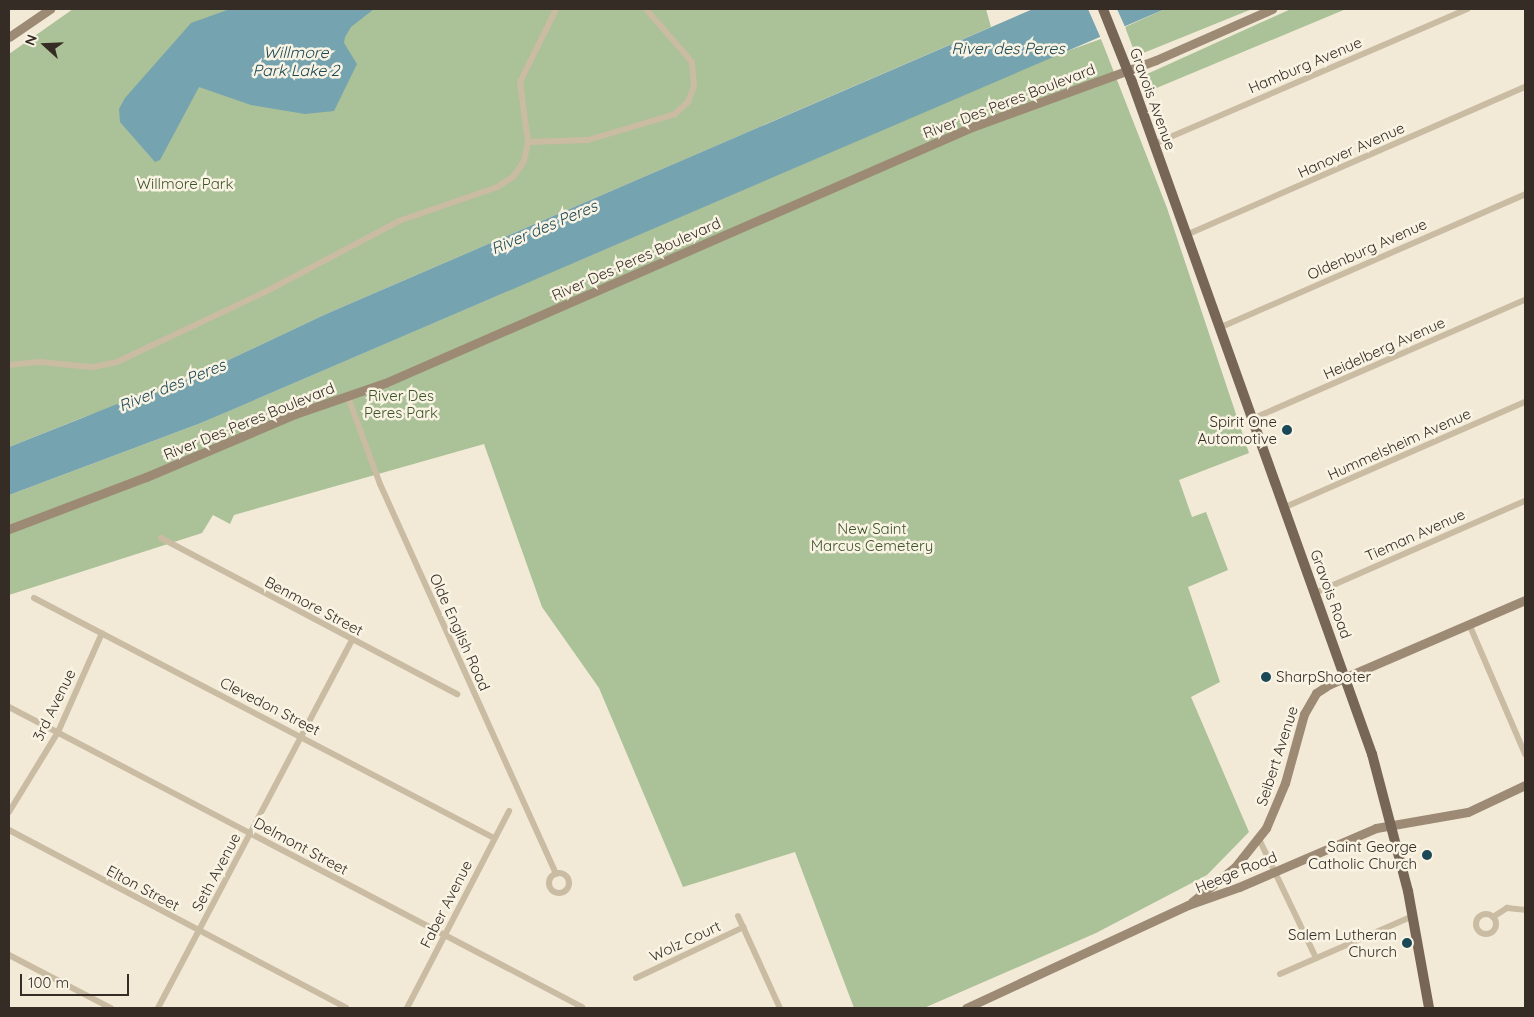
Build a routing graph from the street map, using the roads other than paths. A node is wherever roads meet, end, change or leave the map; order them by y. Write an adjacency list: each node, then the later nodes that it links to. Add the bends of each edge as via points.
1 (50, 9): 7 (main road)
2 (556, 9): 10 (street, via 520,82)
3 (646, 9): 10 (street, via 692,62 695,75 688,102 675,114 588,140)
4 (1103, 9): 8 (main road, Gravois Avenue)
5 (1272, 9): 8 (main road, River Des Peres Boulevard)
6 (1466, 9): 11 (street, Hamburg Avenue)
7 (9, 37)
8 (1128, 71): 11 (main road, Gravois Avenue); 18 (main road, River Des Peres Boulevard, via 972,127)
9 (1525, 87): 14 (street, Hanover Avenue)
10 (528, 142): 17 (street, via 519,169 497,187 399,221 267,291 131,357 92,367 40,362)
11 (1154, 144): 13 (main road, Gravois Avenue)
12 (1525, 194): 16 (street, Oldenburg Avenue)
13 (1173, 199): 14 (main road, Gravois Road)
14 (1186, 235): 16 (main road, Gravois Road)
15 (1525, 300): 20 (street, Heidelberg Avenue)
16 (1219, 328): 20 (main road, Gravois Road)
17 (9, 365)
18 (348, 396): 23 (main road, River Des Peres Boulevard, via 295,414 146,477); 46 (street, Olde English Road, via 380,484)
19 (1525, 402): 22 (street, Hummelsheim Avenue)
20 (1252, 419): 22 (main road, Gravois Road)
21 (1525, 501): 25 (street, Tieman Avenue)
22 (1283, 508): 25 (main road, Gravois Road)
23 (9, 529)
24 (161, 538): 30 (street, Benmore Street)
25 (1315, 593): 31 (main road, Gravois Road)
26 (34, 598): 29 (street, Clevedon Street)
27 (1525, 600): 28 (main road, Seibert Avenue)
28 (1469, 624): 31 (main road, Seibert Avenue); 36 (street)
29 (102, 633): 34 (street, 3rd Avenue); 35 (street, Clevedon Street)
30 (352, 640): 32 (street, Benmore Street); 35 (street, Seth Avenue)
31 (1346, 678): 40 (main road, Gravois Road); 44 (main road, Seibert Avenue, via 1322,688 1308,704 1279,801)
32 (457, 694)
33 (9, 707): 34 (street, Delmont Street)
34 (58, 732): 39 (street, 3rd Avenue); 42 (street, Delmont Street)
35 (301, 736): 42 (street, Seth Avenue); 43 (street, Clevedon Street)
36 (1525, 754)
37 (1525, 785): 40 (main road, Heege Road, via 1468,812)
38 (509, 811): 43 (street, Faber Avenue)
39 (9, 812)
40 (1392, 825): 45 (main road, Heege Road, via 1376,828); 50 (main road, Gravois Road)
41 (9, 830): 53 (street, Elton Street)
42 (250, 834): 53 (street, Seth Avenue); 54 (street, Delmont Street)
43 (494, 838): 54 (street, Faber Avenue)
44 (1259, 839): 45 (street); 47 (main road, Seibert Avenue, via 1226,875)
45 (1272, 872): 47 (main road, Heege Road); 56 (street)
46 (556, 874)
47 (1188, 905): 65 (main road, Heege Road)
48 (1525, 910): 51 (street, via 1507,908)
49 (738, 916): 52 (street)
50 (1413, 916): 56 (street); 66 (main road, Gravois Road)
51 (1492, 917)
52 (744, 927): 58 (street, Wolz Court); 64 (street)
53 (199, 931): 61 (street, Seth Avenue); 62 (street, Elton Street)
54 (443, 935): 59 (street, Delmont Street); 63 (street, Faber Avenue)
55 (9, 955): 60 (street)
56 (1316, 958): 57 (street)
57 (1280, 974)
58 (636, 978)
59 (582, 1007)
60 (111, 1008)
61 (158, 1008)
62 (346, 1008)
63 (407, 1008)
64 (780, 1008)
65 (966, 1008)
66 (1429, 1008)

